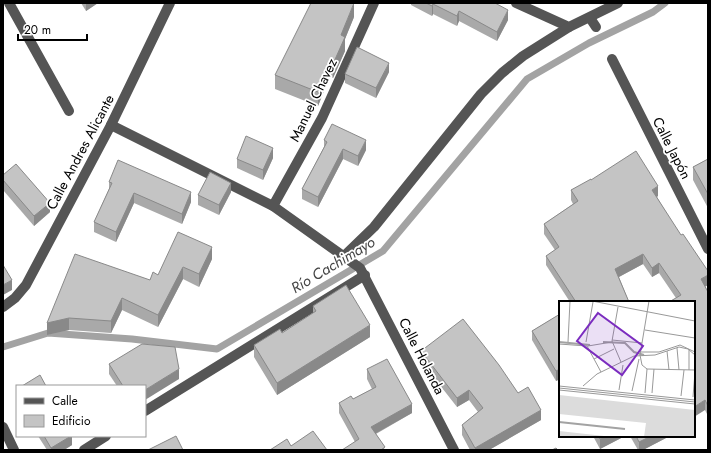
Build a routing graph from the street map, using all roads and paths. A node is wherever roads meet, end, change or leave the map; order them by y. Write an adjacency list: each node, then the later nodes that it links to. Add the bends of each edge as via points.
1 (9, 3): 10 (street)
2 (170, 3): 11 (street, Calle Andres Alicante)
3 (374, 3): 12 (street, Manuel Chavez, via 322,118)
4 (516, 3): 7 (street)
5 (618, 3): 6 (street)
6 (590, 18): 7 (street); 8 (street)
7 (569, 27): 14 (street, via 523,56 481,94)
8 (596, 27)
9 (612, 59): 13 (street, Calle Japón)
10 (69, 111)
11 (111, 125): 12 (street); 16 (street, Calle Andres Alicante, via 26,285)
12 (273, 206): 14 (street)
13 (708, 249)
14 (348, 259): 15 (street)
15 (362, 272): 17 (street); 22 (street, Calle Holanda)
16 (3, 307)
17 (146, 410)
18 (3, 427): 20 (street)
19 (104, 437): 21 (street)
20 (14, 450)
21 (84, 450)
22 (454, 450)

